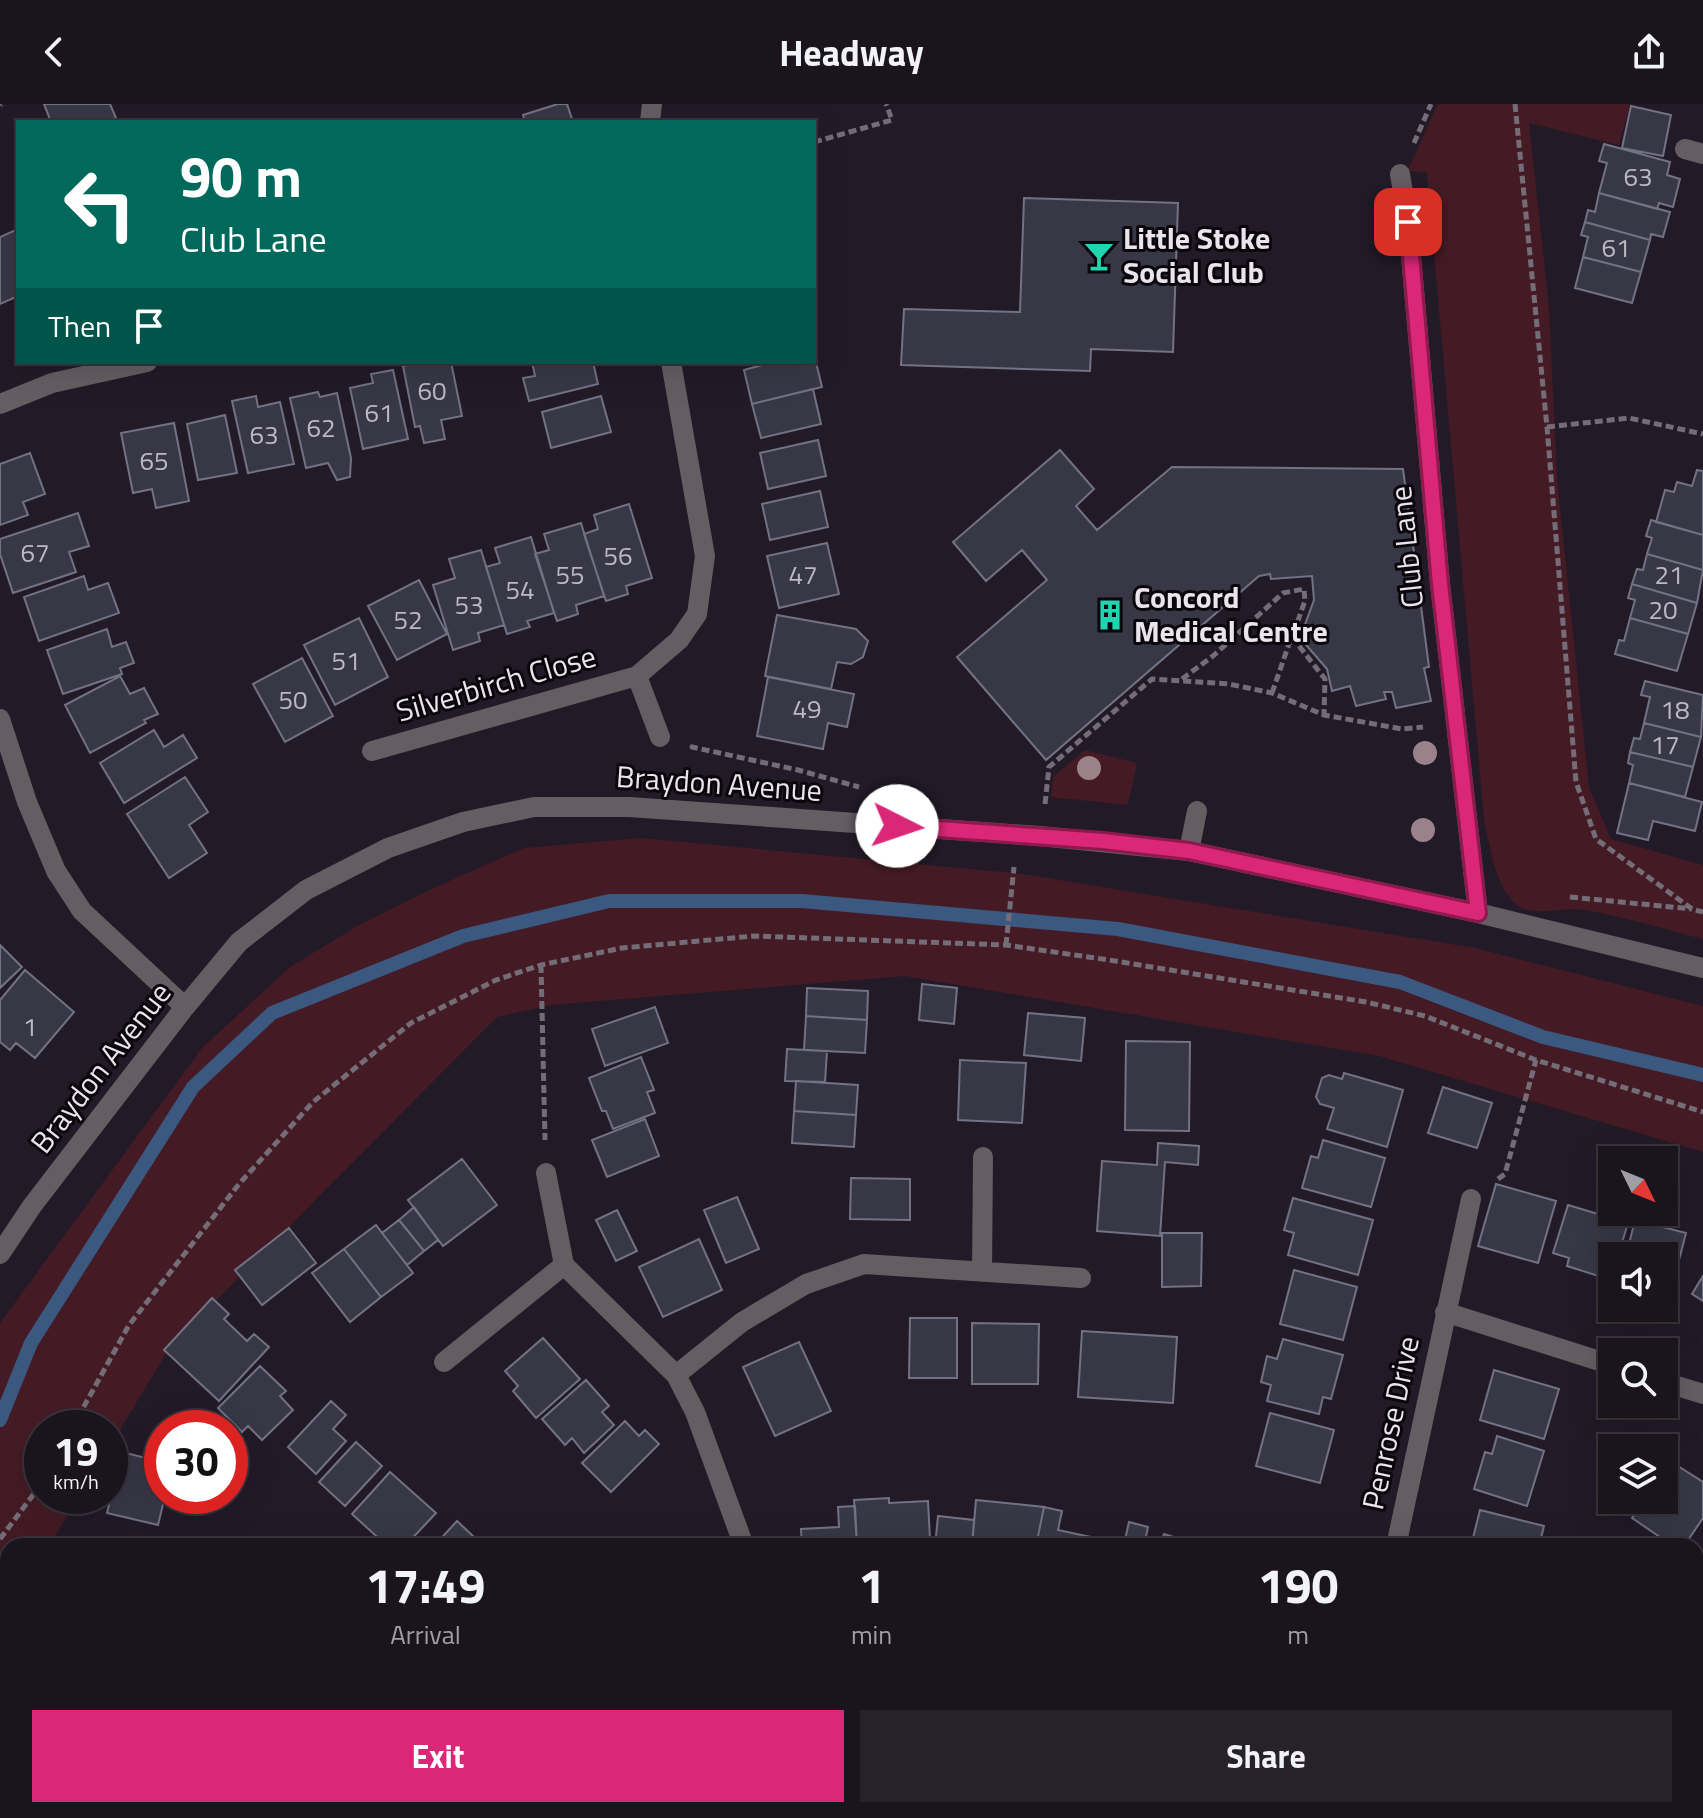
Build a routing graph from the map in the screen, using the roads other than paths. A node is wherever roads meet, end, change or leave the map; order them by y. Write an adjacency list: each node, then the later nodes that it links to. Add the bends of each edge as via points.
1 (1400, 174): 11 (street, Club Lane)
2 (138, 364): 4 (street, via 52,383)
3 (671, 364): 5 (street, Silverbirch Close, via 705,556 697,614 679,640)
4 (0, 404)
5 (637, 676): 7 (street, Silverbirch Close); 8 (street, Silverbirch Close)
6 (0, 719): 13 (street, via 56,871 82,911)
7 (660, 737)
8 (372, 751)
9 (1197, 811): 10 (street)
10 (1189, 851): 11 (street, Braydon Avenue); 13 (street, Braydon Avenue, via 629,807 534,807 463,822 388,848 306,890 239,942)
11 (1478, 913): 12 (street, Braydon Avenue)
12 (1703, 968)
13 (185, 1007): 17 (street, Braydon Avenue)
14 (983, 1157): 19 (street)
15 (546, 1173): 18 (street)
16 (1471, 1199): 21 (street, Penrose Drive)
17 (0, 1254)
18 (564, 1265): 23 (street); 24 (street)
19 (982, 1272): 20 (street); 24 (street, via 864,1264 806,1284 742,1322)
20 (1081, 1278)
21 (1445, 1312): 22 (street, Penrose Drive); 28 (street, Penrose Drive)
22 (1598, 1361)
23 (444, 1362)
24 (676, 1375): 27 (street)
25 (1678, 1386): 26 (street)
26 (1703, 1394)
27 (741, 1538)
28 (1398, 1538)

